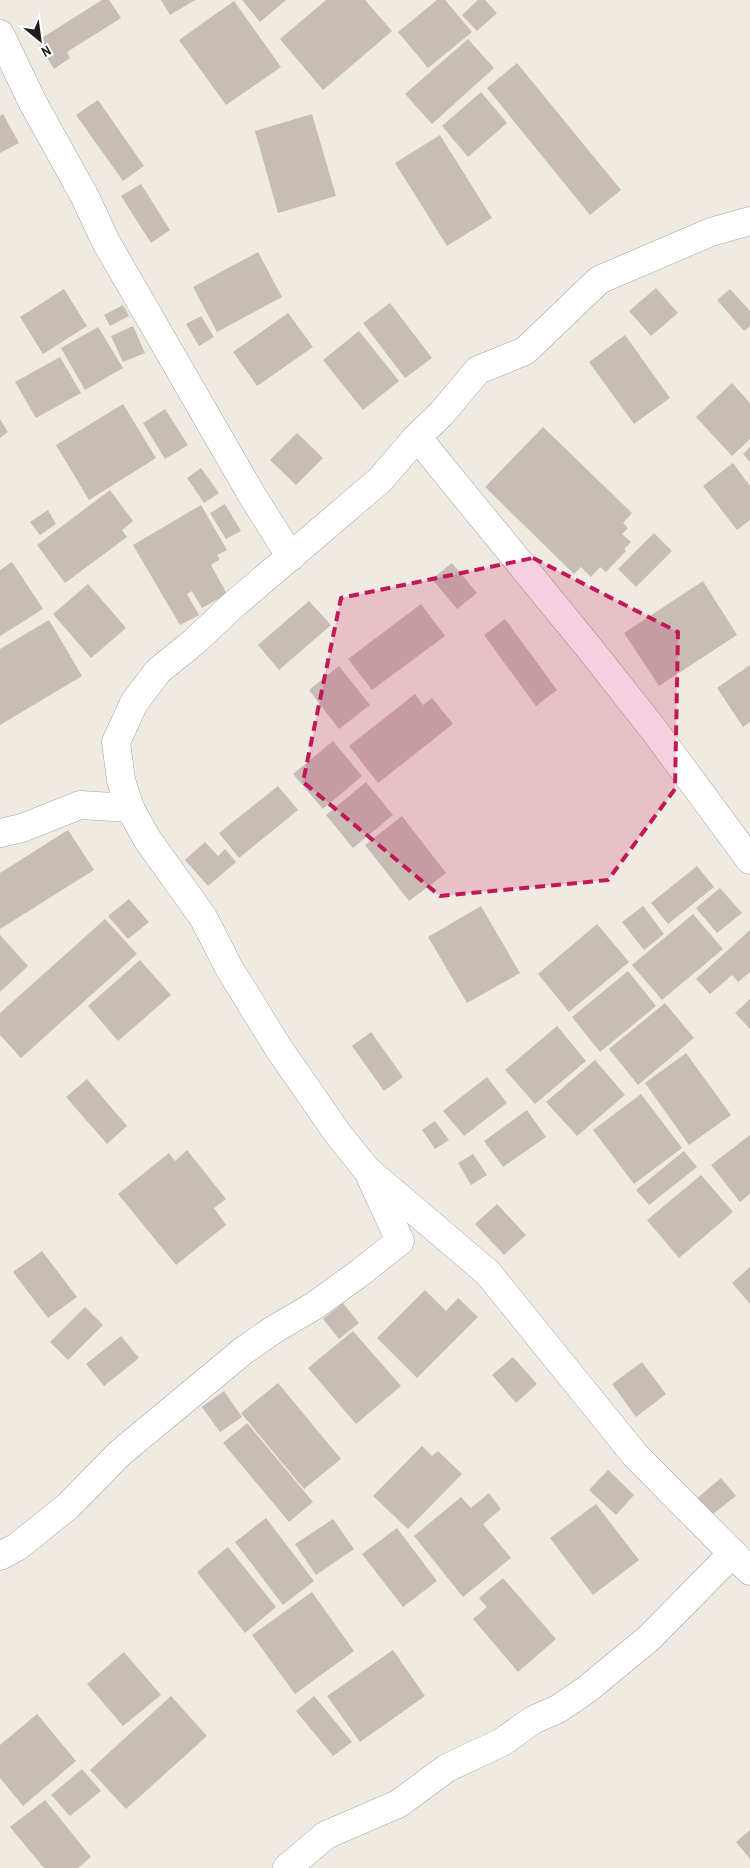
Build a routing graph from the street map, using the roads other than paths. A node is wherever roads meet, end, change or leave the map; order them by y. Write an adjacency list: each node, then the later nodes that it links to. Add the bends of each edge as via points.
1 (0, 34): 4 (street, via 106,242)
2 (750, 221): 3 (street, via 711,232 600,280 525,351 478,370)
3 (417, 437): 4 (street, via 380,480); 7 (street, via 642,715)
4 (291, 557): 5 (street, via 158,671 134,703 116,742 121,780)
5 (130, 808): 6 (street, via 80,806 22,828); 8 (street, via 147,840 202,917 279,1049)
6 (0, 832)
7 (750, 860)
8 (367, 1170): 9 (street, via 400,1241 314,1306 243,1351 120,1453 68,1506 17,1547); 10 (street, via 488,1273 636,1455)
9 (0, 1556)
10 (741, 1562): 11 (street, via 586,1690 558,1709 533,1720 502,1742 447,1768 398,1804 326,1835)
11 (287, 1868)

